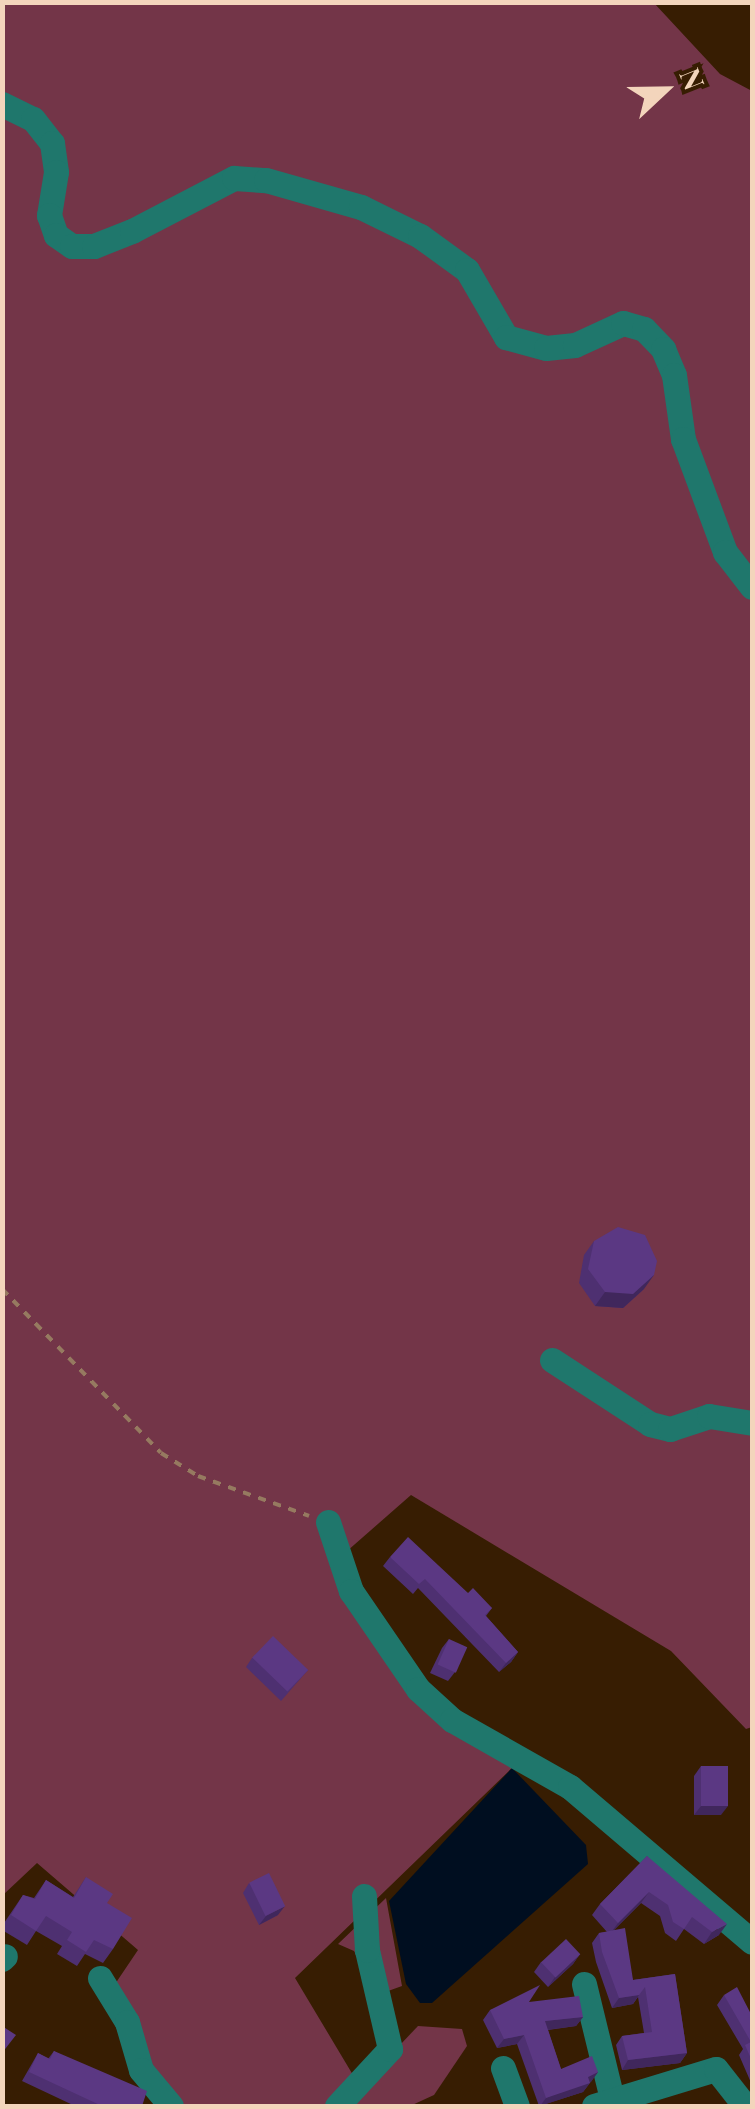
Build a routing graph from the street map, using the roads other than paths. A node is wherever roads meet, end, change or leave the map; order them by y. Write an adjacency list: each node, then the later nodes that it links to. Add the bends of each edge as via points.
1 (2, 104): 2 (street, via 33,120 52,143 50,214 56,236 72,246 94,246 132,231 234,178 266,180 361,207 420,236 467,270 506,337 546,348 575,346 623,323 644,329 674,375 683,439 725,552)
2 (752, 587)
3 (552, 1360): 4 (street, via 650,1424 670,1429 709,1416)
4 (752, 1422)
5 (328, 1522): 7 (street, via 351,1591 418,1689 452,1720 570,1787)
6 (364, 1896): 13 (street, via 366,1950 390,2049)
7 (752, 1942)
8 (100, 1978): 12 (street, via 128,2022 141,2070)
9 (584, 1984): 11 (street)
10 (503, 2068): 14 (street)
11 (603, 2103): 15 (street, via 716,2069)
12 (171, 2106)
13 (337, 2106)
14 (517, 2106)
15 (745, 2106)

